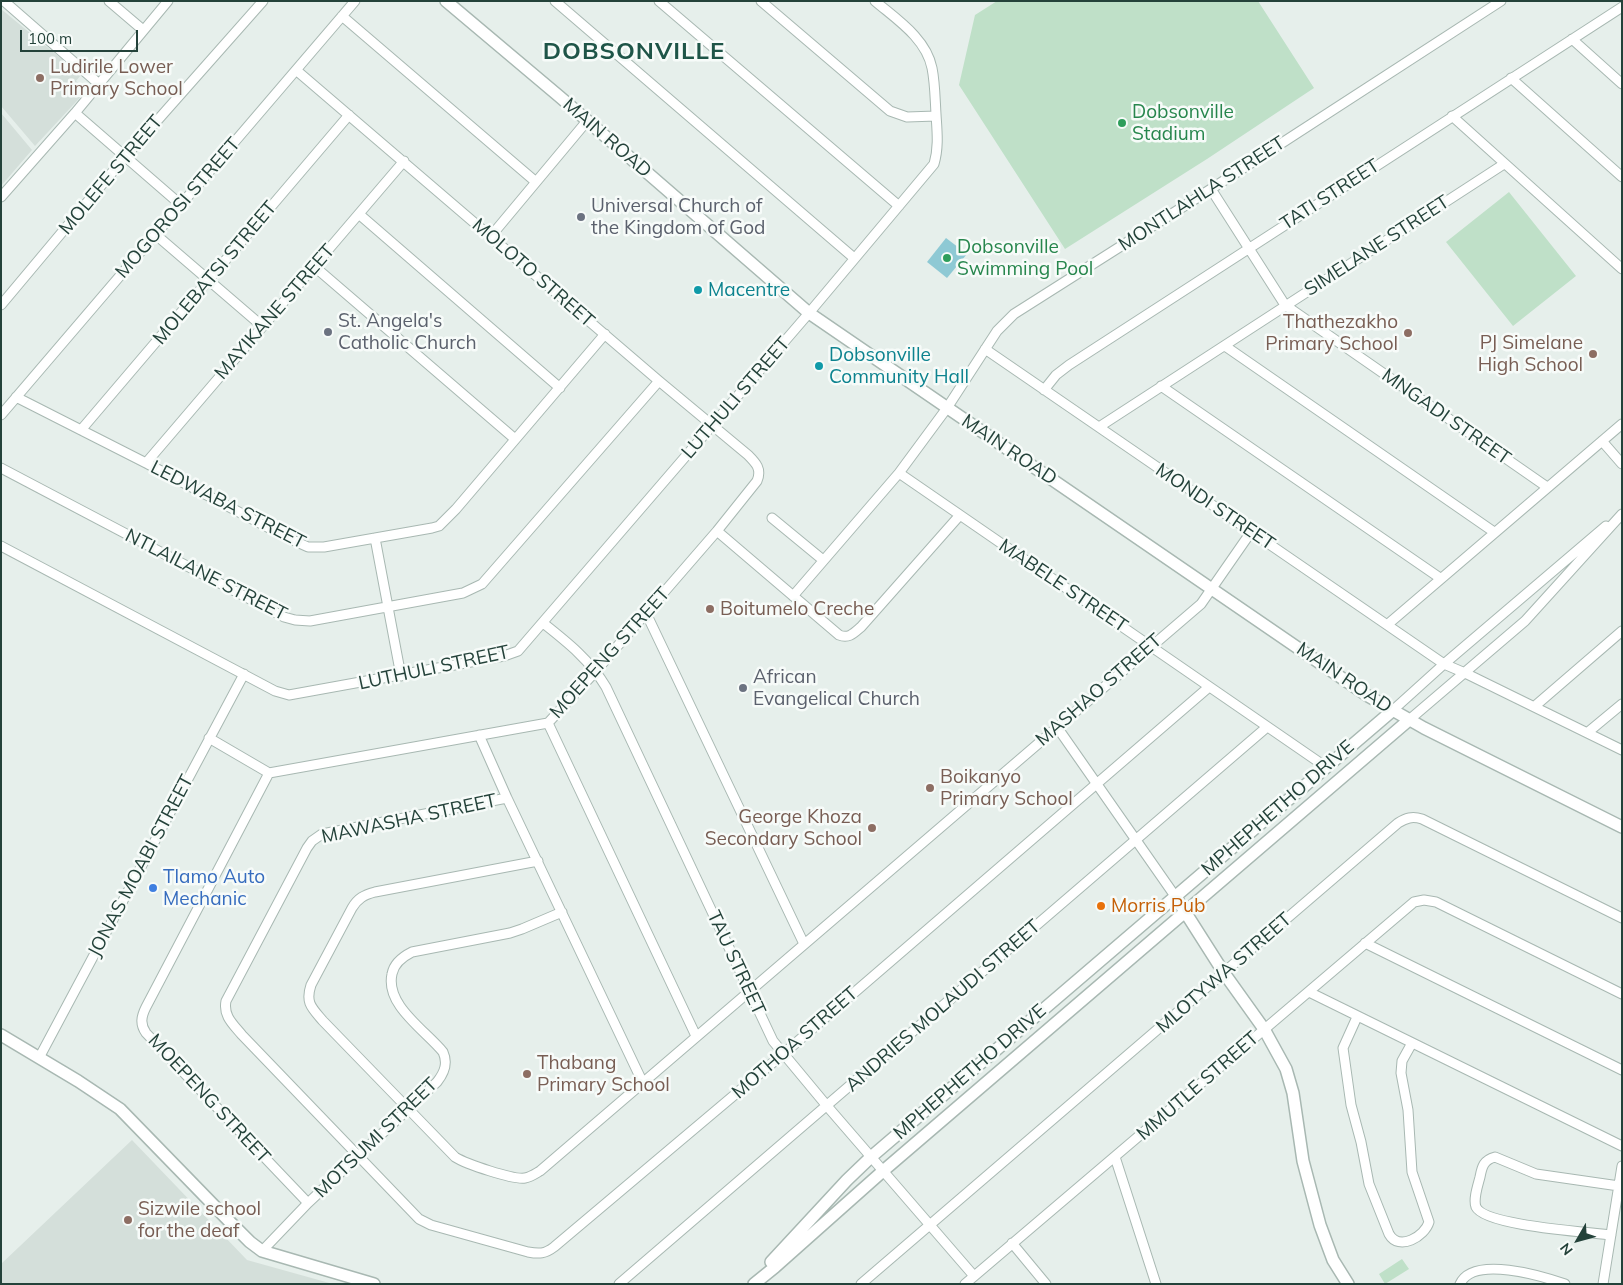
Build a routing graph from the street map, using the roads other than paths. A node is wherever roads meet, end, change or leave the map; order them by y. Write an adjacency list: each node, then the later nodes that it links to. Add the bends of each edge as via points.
1 (4, 1): 18 (street)
2 (109, 1): 14 (street)
3 (168, 1): 14 (street)
4 (263, 1): 25 (street, MOLEFE STREET)
5 (355, 1): 13 (street, MOGOROSI STREET)
6 (446, 1): 24 (street, MAIN ROAD)
7 (555, 1): 38 (street)
8 (659, 1): 33 (street)
9 (761, 1): 22 (street, via 890,111 907,117)
10 (875, 1): 22 (street, LUTHULI STREET, via 926,51 932,66)
11 (1501, 1): 30 (street, MONTLAHLA STREET)
12 (1622, 7): 15 (street, TATI STREET)
13 (342, 16): 16 (street, MOGOROSI STREET); 29 (street)
14 (144, 30): 18 (street)
15 (1572, 39): 17 (street, TATI STREET); 19 (street)
16 (296, 70): 21 (street, MOLOTO STREET); 32 (street, MOGOROSI STREET)
17 (1511, 78): 23 (street, TATI STREET); 28 (street)
18 (99, 84): 20 (street)
19 (1622, 84)
20 (74, 114): 25 (street); 31 (street)
21 (349, 115): 26 (street, MOLOTO STREET); 41 (street, MOLEBATSI STREET)
22 (936, 116): 33 (street, LUTHULI STREET, via 938,140 934,164)
23 (1452, 116): 27 (street); 37 (street, TATI STREET)
24 (587, 121): 29 (street); 44 (street, MAIN ROAD)
25 (125, 157): 32 (street); 42 (street, MOLEFE STREET)
26 (404, 162): 34 (street, MAYIKANE STREET); 36 (street, MOLOTO STREET)
27 (1504, 164): 40 (street); 43 (street, SIMELANE STREET)
28 (1622, 177)
29 (536, 182): 36 (street)
30 (1211, 189): 37 (street, MNGADI STREET); 48 (street, MONTLAHLA STREET, via 1021,308 1006,320)
31 (1, 197)
32 (181, 205): 35 (street, MOGOROSI STREET)
33 (899, 206): 38 (street, LUTHULI STREET)
34 (360, 215): 39 (street, MAYIKANE STREET); 51 (street)
35 (155, 234): 41 (street); 53 (street, MOGOROSI STREET)
36 (491, 236): 46 (street, MOLOTO STREET)
37 (1248, 248): 43 (street, MNGADI STREET); 52 (street, TATI STREET, via 1060,371)
38 (854, 258): 44 (street, LUTHULI STREET)
39 (315, 267): 45 (street, MAYIKANE STREET); 60 (street)
40 (1622, 270)
41 (208, 281): 45 (street); 59 (street, MOLEBATSI STREET)
42 (1, 305)
43 (1285, 305): 47 (street, SIMELANE STREET); 67 (street, MNGADI STREET)
44 (809, 313): 54 (street, MAIN ROAD); 57 (street, LUTHULI STREET)
45 (262, 326): 62 (street, MAYIKANE STREET)
46 (605, 334): 49 (street, MOLOTO STREET); 51 (street, LEDWABA STREET)
47 (1225, 346): 50 (street, SIMELANE STREET); 74 (street)
48 (985, 349): 52 (street, MONDI STREET); 54 (street, MONTLAHLA STREET)
49 (659, 380): 57 (street, MOLOTO STREET); 81 (street, NTLAILANE STREET, via 482,584 463,593)
50 (1161, 386): 58 (street, SIMELANE STREET); 78 (street)
51 (560, 388): 60 (street, LEDWABA STREET)
52 (1044, 390): 58 (street, MONDI STREET)
53 (16, 397): 55 (street, MOGOROSI STREET); 59 (street, LEDWABA STREET)
54 (947, 408): 65 (street, MONTLAHLA STREET); 79 (street, MAIN ROAD)
55 (1, 415)
56 (1622, 424): 61 (street)
57 (712, 425): 66 (street, MOLOTO STREET, via 757,464); 83 (street, LUTHULI STREET)
58 (1099, 427): 73 (street, MONDI STREET)
59 (81, 430): 62 (street, LEDWABA STREET)
60 (515, 439): 75 (street, LEDWABA STREET, via 440,526)
61 (1602, 441): 63 (street); 67 (street)
62 (146, 463): 75 (street, LEDWABA STREET, via 302,545 315,548)
63 (1622, 464)
64 (1, 468): 81 (street, NTLAILANE STREET, via 284,617 310,621)
65 (899, 473): 69 (street, MABELE STREET); 77 (street, MONTLAHLA STREET)
66 (757, 481): 72 (street, MOEPENG STREET)
67 (1547, 487): 74 (street)
68 (1622, 514): 71 (street, MPHEPHETHO DRIVE)
69 (960, 515): 80 (street, via 853,634 839,635); 86 (street, MABELE STREET)
70 (772, 518): 77 (street)
71 (1612, 523): 87 (street, MPHEPHETHO DRIVE); 89 (street, MPHEPHETHO DRIVE, via 1525,621)
72 (717, 531): 80 (street); 82 (street, MOEPENG STREET)
73 (1251, 532): 79 (street, MASHAO STREET); 84 (street, MONDI STREET)
74 (1494, 532): 78 (street)
75 (375, 538): 81 (street)
76 (1, 546): 90 (street, LUTHULI STREET)
77 (823, 560): 80 (street, MONTLAHLA STREET)
78 (1440, 578): 84 (street)
79 (1211, 588): 86 (street, MASHAO STREET, via 1201,604); 95 (street, MAIN ROAD)
80 (793, 596)
81 (388, 606): 91 (street)
82 (646, 614): 88 (street, MOEPENG STREET); 116 (street)
83 (543, 623): 88 (street, TAU STREET, via 567,641); 91 (street, LUTHULI STREET, via 512,654)
84 (1387, 625): 87 (street, MONDI STREET)
85 (1622, 632): 94 (street)
86 (1150, 645): 92 (street, MABELE STREET); 98 (street, MASHAO STREET)
87 (1444, 664): 89 (street, MONDI STREET); 95 (street, MPHEPHETHO DRIVE)
88 (596, 671): 97 (street, MOEPENG STREET); 118 (street, TAU STREET)
89 (1466, 672): 94 (street, MONDI STREET); 96 (street, MPHEPHETHO DRIVE)
90 (244, 674): 91 (street, LUTHULI STREET, via 289,695); 102 (street, JONAS MOABI STREET)
91 (401, 676)
92 (1209, 686): 99 (street, MABELE STREET); 106 (street, MOTHOA STREET)
93 (1622, 704): 100 (street)
94 (1534, 706): 100 (street, MONDI STREET)
95 (1392, 711): 96 (street, MAIN ROAD); 104 (street, MPHEPHETHO DRIVE)
96 (1409, 720): 108 (street, MAIN ROAD); 113 (street, MPHEPHETHO DRIVE)
97 (548, 723): 101 (street, MOEPENG STREET); 124 (street)
98 (1057, 727): 106 (street); 116 (street, MASHAO STREET)
99 (1267, 727): 104 (street, MABELE STREET); 109 (street, ANDRIES MOLAUDI STREET)
100 (1588, 733): 103 (street, MONDI STREET)
101 (479, 735): 105 (street, MOEPENG STREET); 107 (street)
102 (208, 738): 105 (street); 127 (street, JONAS MOABI STREET)
103 (1622, 750)
104 (1326, 767): 111 (street, MPHEPHETHO DRIVE)
105 (269, 773): 139 (street, MOEPENG STREET, via 141,1022 146,1034)
106 (1097, 784): 109 (street); 126 (street, MOTHOA STREET)
107 (507, 798): 110 (street); 133 (street, MAWASHA STREET, via 317,836 307,848 226,1001 226,1016 231,1022)
108 (1622, 827)
109 (1135, 841): 111 (street); 130 (street, ANDRIES MOLAUDI STREET)
110 (538, 861): 112 (street); 131 (street, MASHAO STREET, via 368,894 356,901 347,916 311,985 309,1003)
111 (1175, 896): 113 (street); 134 (street, MPHEPHETHO DRIVE)
112 (562, 912): 129 (street); 131 (street, MOTSUMI STREET, via 516,931 412,952 396,963 390,988 395,1000 446,1058 444,1074)
113 (1186, 912): 117 (street); 137 (street, MPHEPHETHO DRIVE)
114 (1622, 918): 117 (street, MLOTYWA STREET, via 1412,817 1398,824)
115 (1365, 943): 119 (street, MMUTLE STREET); 120 (street, MMUTLE STREET, via 1414,902 1436,902); 128 (street)
116 (804, 944): 118 (street, MASHAO STREET)
117 (1224, 973): 122 (street); 140 (street, MLOTYWA STREET)
118 (750, 992): 124 (street, MASHAO STREET); 126 (street, TAU STREET)
119 (1309, 992): 121 (street); 122 (street, MMUTLE STREET)
120 (1622, 994)
121 (1357, 1017): 125 (street); 125 (street, via 1343,1048 1351,1105 1369,1184 1389,1234 1400,1243 1425,1230 1429,1222 1412,1172 1408,1110 1401,1073 1402,1061)
122 (1264, 1028): 135 (street, MMUTLE STREET); 152 (street, via 1290,1081 1303,1161 1320,1225 1333,1260)
123 (1, 1035): 127 (street)
124 (696, 1036): 129 (street, MASHAO STREET)
125 (1412, 1042): 132 (street)
126 (783, 1054): 130 (street, TAU STREET); 133 (street, MOTHOA STREET, via 545,1253 528,1252 424,1222)
127 (39, 1058): 143 (street, via 120,1109 228,1221)
128 (1622, 1070)
129 (642, 1081): 131 (street, MASHAO STREET, via 540,1171 525,1178 461,1161)
130 (827, 1106): 134 (street, TAU STREET); 146 (street, ANDRIES MOLAUDI STREET)
131 (408, 1108): 133 (street, MOTSUMI STREET)
132 (1622, 1146)
133 (358, 1156): 139 (street, MOTSUMI STREET)
134 (871, 1157): 137 (street, TAU STREET); 147 (street, MPHEPHETHO DRIVE)
135 (1114, 1157): 142 (street, MMUTLE STREET); 151 (street)
136 (1622, 1166): 138 (street)
137 (883, 1171): 140 (street, TAU STREET); 147 (street, MPHEPHETHO DRIVE)
138 (1619, 1186): 141 (street); 141 (street, via 1536,1174 1495,1157 1482,1166 1476,1198 1476,1206 1481,1212 1509,1222)
139 (308, 1203): 143 (street, MOTSUMI STREET)
140 (930, 1225): 144 (street, TAU STREET); 148 (street, MLOTYWA STREET)
141 (1611, 1235): 155 (street)
142 (1012, 1243): 144 (street, MMUTLE STREET); 150 (street)
143 (262, 1251): 145 (street)
144 (974, 1276): 149 (street, MMUTLE STREET)
145 (374, 1284)
146 (619, 1284)
147 (753, 1284)
148 (861, 1284)
149 (965, 1284)
150 (1046, 1284)
151 (1156, 1284)
152 (1348, 1284)
153 (1460, 1284): 154 (street, via 1471,1272 1505,1270 1540,1275)
154 (1565, 1284)
155 (1603, 1284)

